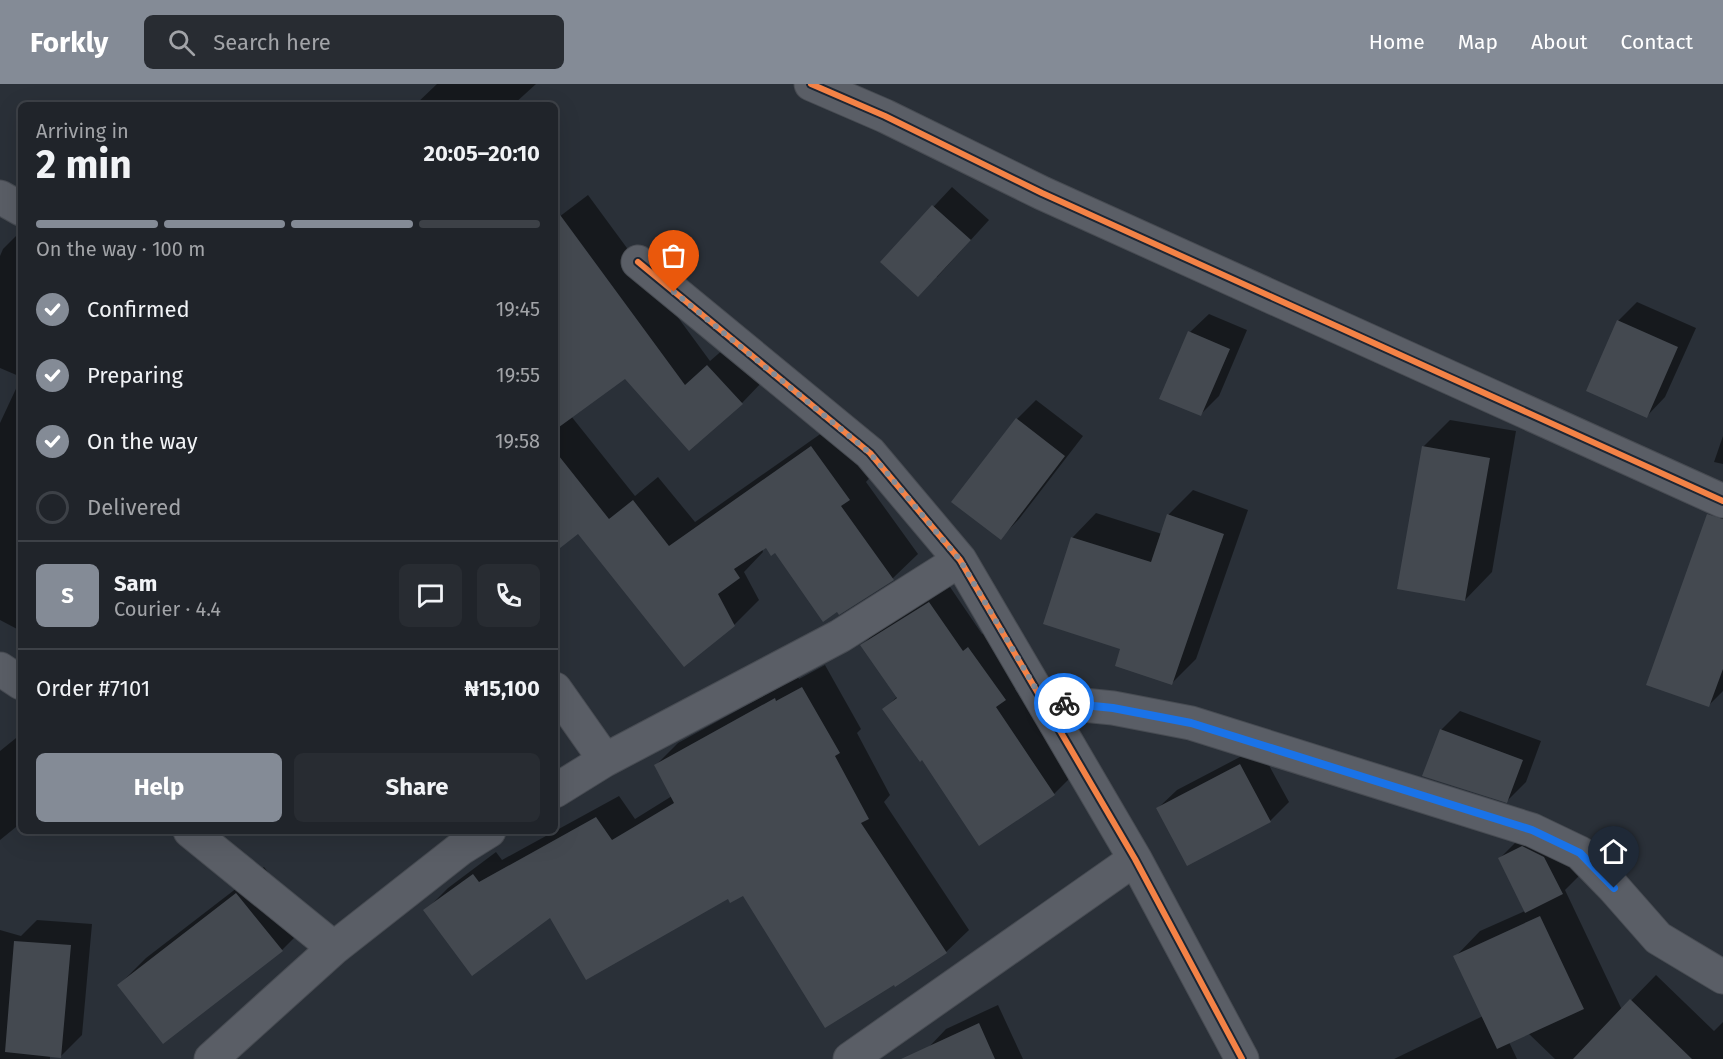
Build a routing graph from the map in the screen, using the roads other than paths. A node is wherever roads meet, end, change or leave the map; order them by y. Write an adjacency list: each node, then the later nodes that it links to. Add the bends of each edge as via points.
1 (811, 84): 5 (street, via 1042,193)
2 (0, 197): 3 (street)
3 (18, 207)
4 (638, 262): 6 (street, via 870,453)
5 (1723, 501)
6 (960, 560): 10 (street); 11 (street, via 840,636)
7 (0, 669): 8 (street)
8 (18, 681)
9 (558, 693): 11 (street)
10 (1043, 701): 15 (street); 17 (street, via 1113,708 1191,723 1532,830 1580,853 1658,938)
11 (605, 760): 12 (street)
12 (558, 789)
13 (194, 834): 16 (street)
14 (484, 834): 16 (street)
15 (1135, 859): 19 (street); 20 (street)
16 (334, 948): 18 (street)
17 (1723, 977)
18 (211, 1059)
19 (850, 1059)
20 (1242, 1059)

